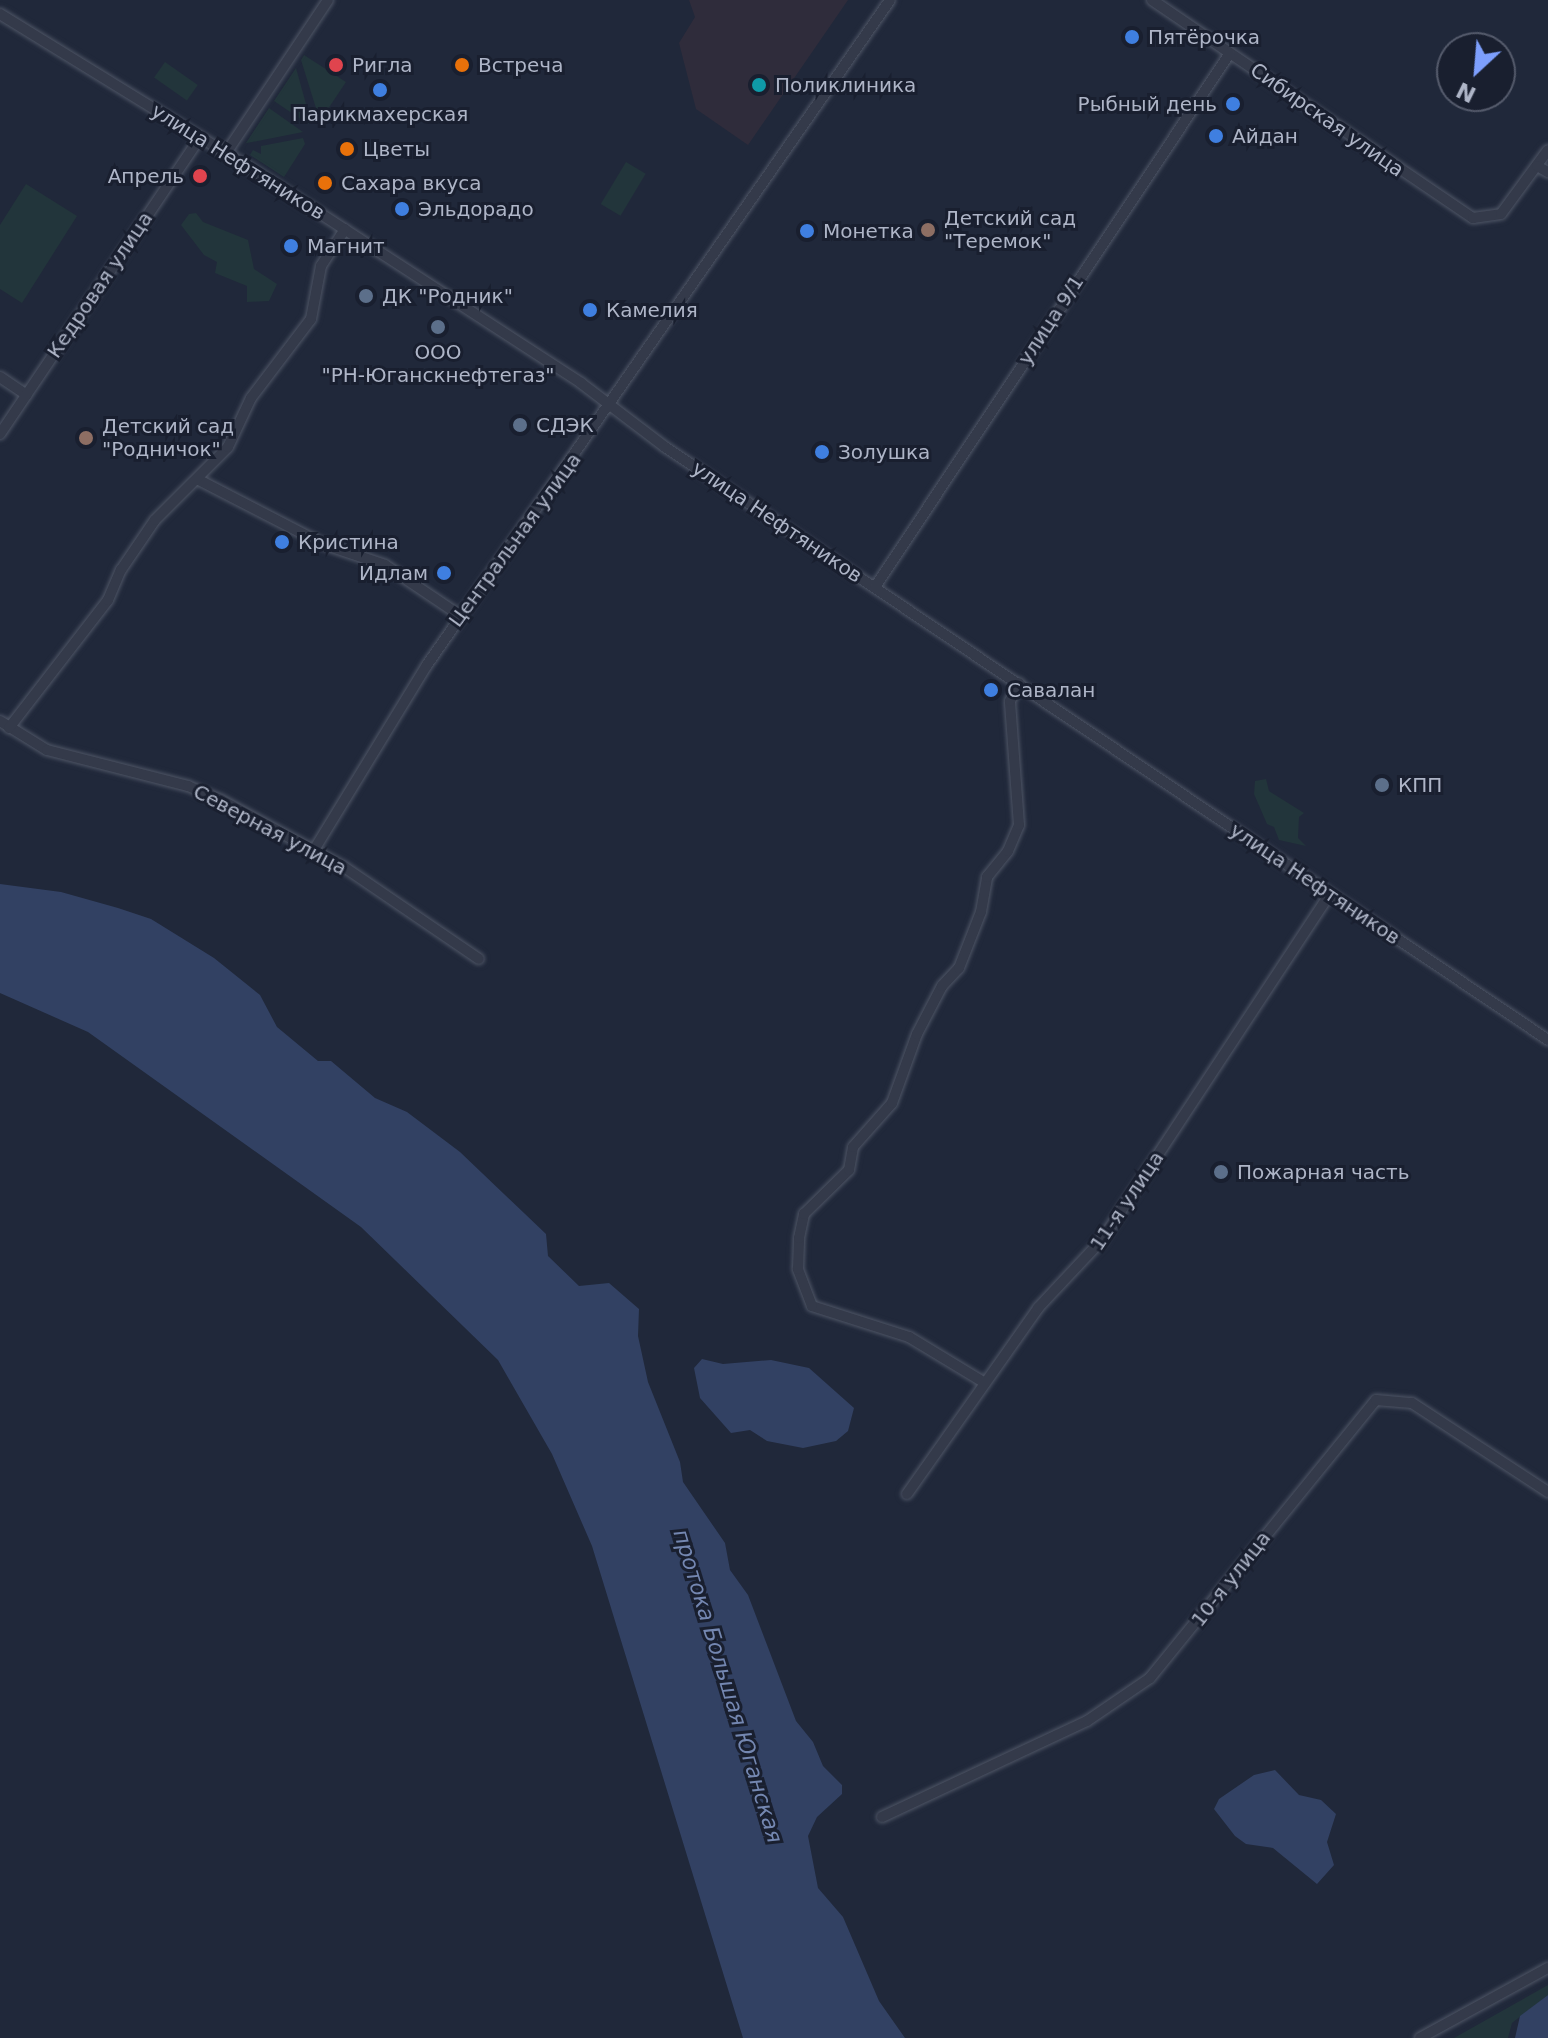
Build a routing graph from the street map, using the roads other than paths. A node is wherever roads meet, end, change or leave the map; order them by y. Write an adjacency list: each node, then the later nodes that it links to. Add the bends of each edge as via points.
1 (328, 0): 8 (street)
2 (890, 0): 14 (street, Центральная улица)
3 (1152, 0): 5 (street, Сибирская улица)
4 (0, 14): 6 (street, улица Нефтяников)
5 (1230, 53): 9 (street, Сибирская улица, via 1479,220 1501,214); 17 (street, улица 9/1)
6 (200, 137): 8 (street, улица Нефтяников); 13 (street, Кедровая улица)
7 (1548, 150): 9 (street)
8 (226, 153): 11 (street, улица Нефтяников)
9 (1537, 166): 10 (street)
10 (1548, 172)
11 (345, 229): 14 (street, улица Нефтяников); 16 (street, via 321,266 311,319 251,398 216,464)
12 (0, 377): 13 (street)
13 (27, 395): 15 (street, Кедровая улица)
14 (611, 405): 17 (street, улица Нефтяников); 18 (street, Центральная улица)
15 (0, 434)
16 (197, 479): 18 (street, via 323,544 385,565); 20 (street, via 155,520 108,600)
17 (875, 587): 19 (street, улица Нефтяников)
18 (461, 616): 21 (street, Центральная улица)
19 (1019, 683): 22 (street, улица Нефтяников); 25 (street, via 1010,701 1019,825 1004,858 987,877 981,912 959,968 942,986 917,1034 892,1103 853,1147 849,1170 804,1214 799,1238 798,1269 812,1306 909,1337)
20 (4, 724): 21 (street, Северная улица, via 47,750 203,791)
21 (314, 850): 23 (street, Северная улица)
22 (1330, 894): 24 (street, улица Нефтяников); 25 (street, 11-я улица, via 1101,1241 1038,1308)
23 (479, 959)
24 (1548, 1040)
25 (985, 1383): 27 (street, 11-я улица)
26 (1548, 1492): 28 (street, 10-я улица, via 1412,1403 1376,1400 1150,1678 1087,1721)
27 (907, 1494)
28 (882, 1817)
29 (1548, 1968): 30 (street)
30 (1423, 2037)

